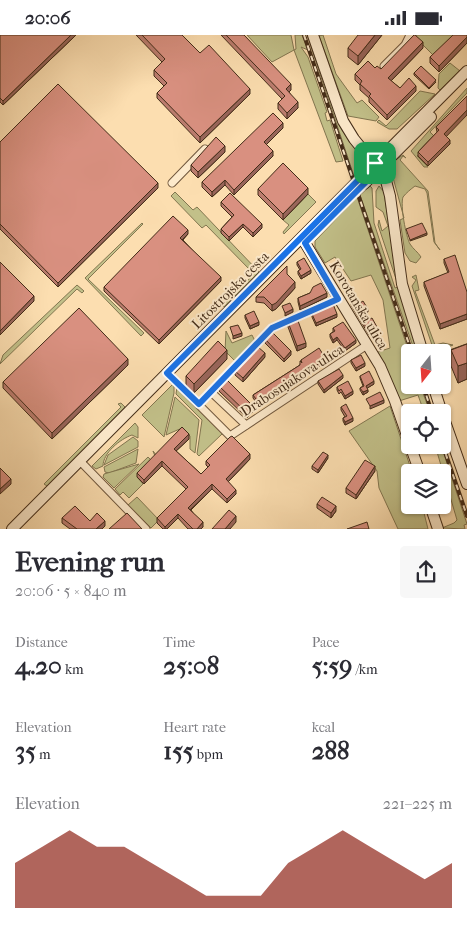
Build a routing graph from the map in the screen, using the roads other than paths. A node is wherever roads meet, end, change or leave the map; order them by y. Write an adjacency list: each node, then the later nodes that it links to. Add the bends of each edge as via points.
1 (313, 35): 7 (main road, via 343,121 354,139)
2 (410, 35): 3 (street, via 405,45)
3 (384, 66)
4 (467, 71): 7 (main road, Litostrojska cesta)
5 (467, 81): 7 (main road, Litostrojska cesta)
6 (205, 149): 8 (street)
7 (378, 165): 9 (main road, Litostrojska cesta); 11 (main road, via 390,192 402,284)
8 (172, 183)
9 (303, 240): 10 (main road, Korotanska ulica); 15 (main road, Litostrojska cesta)
10 (338, 299): 12 (main road, Korotanska ulica); 16 (street, via 272,328)
11 (420, 344)
12 (367, 345): 18 (main road, Korotanska ulica, via 388,384); 19 (street, Drabosnjakova ulica)
13 (467, 348): 14 (street)
14 (451, 354)
15 (170, 375): 17 (street); 21 (main road, Litostrojska cesta)
16 (211, 392): 17 (street); 19 (street)
17 (199, 404): 19 (street, Drabosnjakova ulica, via 230,436)
18 (401, 420)
19 (246, 425)
20 (451, 439): 22 (main road)
21 (82, 463): 24 (main road, Litostrojska cesta); 25 (street)
22 (467, 484)
23 (433, 514): 26 (main road)
24 (16, 529)
25 (146, 529)
26 (438, 529)

